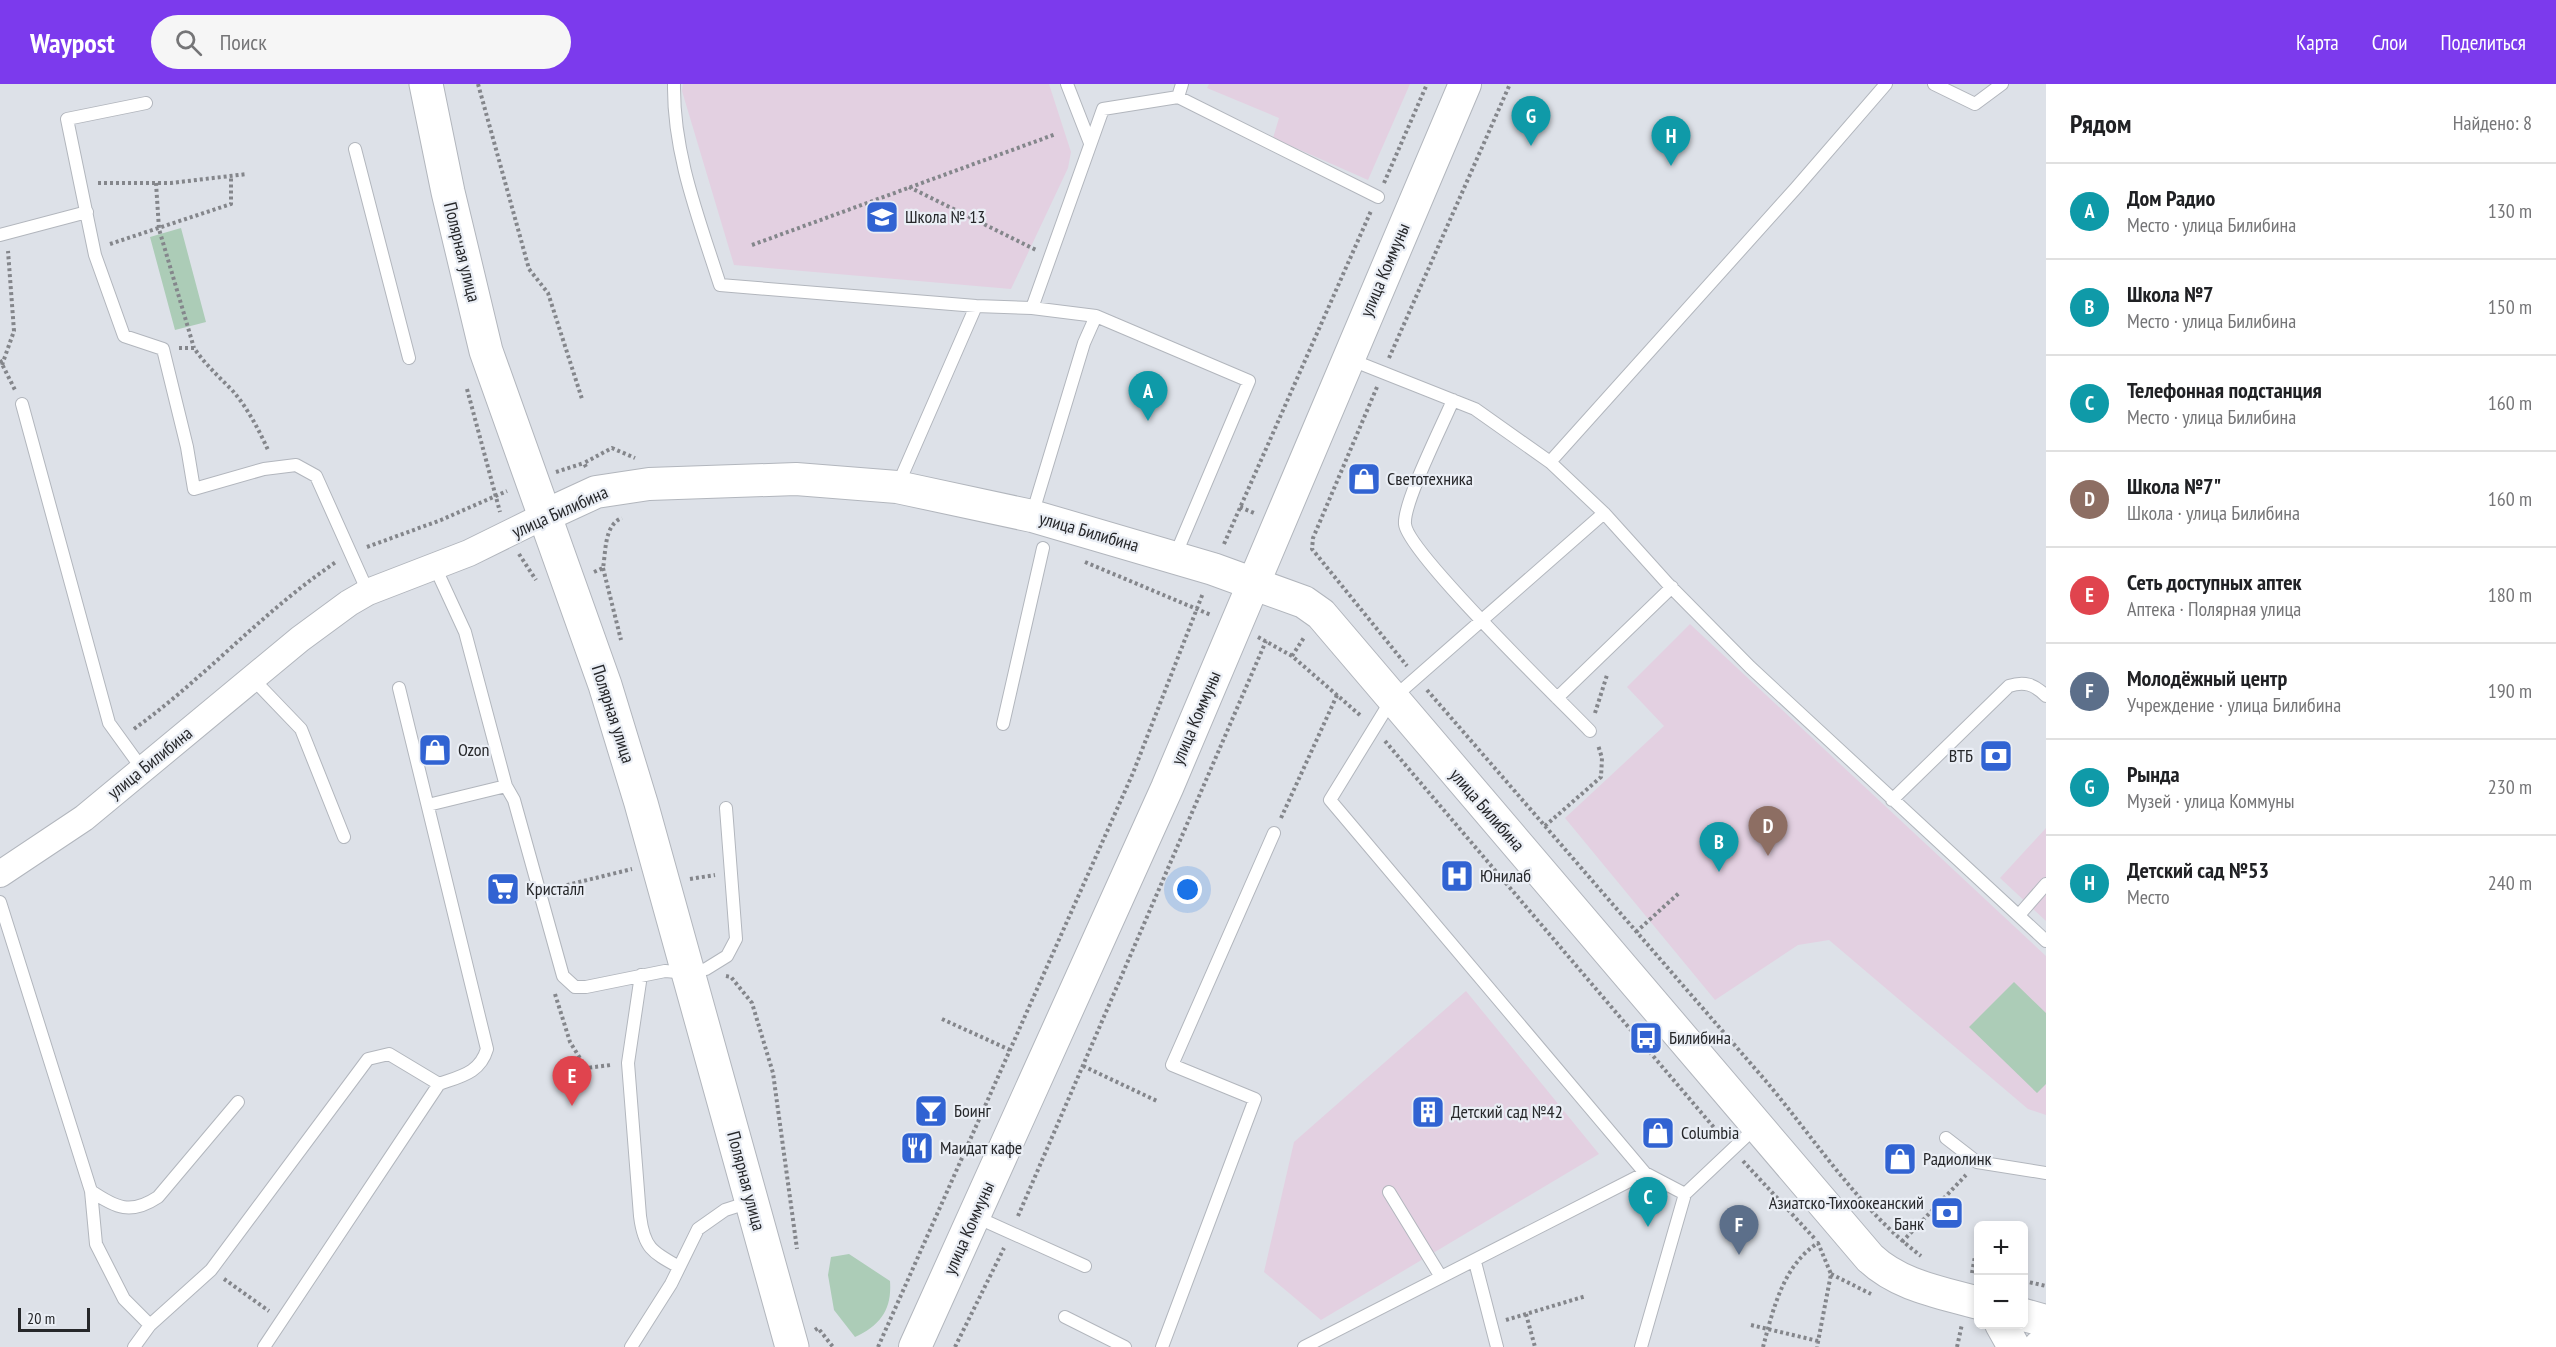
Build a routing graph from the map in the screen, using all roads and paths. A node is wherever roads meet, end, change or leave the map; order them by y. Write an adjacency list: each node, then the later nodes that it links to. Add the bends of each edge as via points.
1 (426, 84): 46 (main road, Полярная улица, via 486,351)
2 (478, 84): 38 (path, via 529,269 548,293)
3 (674, 84): 29 (lane, via 674,118 687,183 720,285)
4 (1067, 84): 15 (lane)
5 (1182, 84): 12 (lane)
6 (1427, 84): 22 (path)
7 (1465, 84): 35 (street, улица Коммуны)
8 (1510, 84): 37 (path)
9 (1886, 84): 41 (lane)
10 (1934, 84): 11 (lane, via 1975,104)
11 (2002, 84)
12 (1178, 97): 15 (lane, via 1103,109); 22 (lane)
13 (146, 103): 19 (lane, via 67,119)
14 (1056, 134): 21 (path)
15 (1090, 143): 28 (lane)
16 (355, 148): 34 (lane)
17 (247, 174): 18 (path)
18 (231, 176): 20 (path); 24 (path, via 231,204)
19 (80, 182): 20 (path); 23 (lane)
20 (156, 183): 24 (path)
21 (909, 188): 26 (path); 28 (path)
22 (1378, 197): 54 (path)
23 (87, 212): 25 (lane); 27 (lane)
24 (159, 229): 27 (path); 32 (path)
25 (4, 234): 36 (path, via 14,331)
26 (752, 245)
27 (94, 249): 33 (lane, via 124,336)
28 (1050, 257): 30 (lane)
29 (976, 306): 30 (lane); 43 (lane)
30 (1032, 308): 31 (lane)
31 (1096, 316): 47 (lane, via 1084,343); 51 (lane, via 1249,381)
32 (194, 348): 33 (path); 42 (path, via 233,392 260,431)
33 (164, 349): 42 (lane, via 194,489)
34 (409, 358)
35 (1347, 358): 37 (lane); 56 (street, улица Коммуны)
36 (1, 362): 40 (path)
37 (1383, 372): 39 (lane); 65 (path, via 1313,538 1312,549)
38 (582, 399)
39 (1453, 400): 41 (lane, via 1475,409); 60 (lane, via 1404,522 1407,535)
40 (22, 404): 74 (lane, via 109,723)
41 (1550, 462): 45 (lane)
42 (276, 468): 50 (lane, via 296,465 316,476)
43 (897, 487): 46 (street, улица Билибина, via 796,479 649,484 596,492); 47 (street, улица Билибина)
44 (496, 495): 50 (path)
45 (1604, 513): 57 (lane); 60 (lane)
46 (544, 516): 53 (street, улица Билибина); 55 (main road, Полярная улица)
47 (1032, 516): 51 (street, улица Билибина)
48 (624, 517): 55 (path, via 609,530 603,568)
49 (1043, 548): 71 (lane)
50 (350, 553): 58 (lane); 74 (path, via 306,582 174,700 132,731)
51 (1174, 557): 54 (street, улица Билибина)
52 (1083, 561): 59 (path)
53 (435, 567): 58 (street, улица Билибина); 76 (lane, via 465,632)
54 (1213, 568): 56 (street, улица Билибина); 59 (path)
55 (567, 581): 92 (main road, Полярная улица)
56 (1253, 583): 61 (street, улица Коммуны); 70 (street, улица Билибина, via 1312,607)
57 (1672, 587): 62 (lane); 77 (lane, via 1750,667)
58 (368, 592): 64 (street, улица Билибина, via 326,618)
59 (1197, 609): 61 (path); 96 (path, via 1133,773)
60 (1481, 621): 65 (lane); 69 (lane)
61 (1236, 625): 63 (path); 113 (street, улица Коммуны)
62 (1617, 640): 69 (lane); 73 (path)
63 (1266, 641): 67 (path, via 1292,656); 98 (path)
64 (252, 678): 75 (street, улица Билибина); 82 (lane, via 301,729)
65 (1417, 678): 70 (lane); 80 (path)
66 (399, 687): 78 (lane)
67 (1338, 693): 72 (path); 81 (path)
68 (2046, 696): 77 (lane, via 2022,682 2008,686)
69 (1557, 698): 73 (lane)
70 (1392, 699): 72 (lane); 102 (street, улица Билибина)
71 (1003, 724)
72 (1374, 729): 104 (path); 106 (lane, via 1330,800)
73 (1590, 731): 80 (path, via 1602,758 1601,777)
74 (123, 745): 75 (lane)
75 (143, 770): 84 (street, улица Билибина, via 84,818)
76 (506, 786): 78 (lane); 93 (lane, via 514,800 563,976 575,987 586,987)
77 (1892, 800): 89 (lane)
78 (428, 805): 99 (lane, via 487,1049 483,1062)
79 (726, 808): 92 (lane, via 736,939 727,956)
80 (1545, 826): 90 (path)
81 (1274, 832): 154 (lane, via 1172,1065 1255,1099)
82 (344, 837)
83 (634, 868): 86 (path)
84 (0, 874)
85 (2046, 884): 89 (lane)
86 (565, 885)
87 (1679, 892): 90 (path)
88 (0, 903): 108 (lane)
89 (2019, 915): 91 (lane)
90 (1636, 932): 112 (path, via 1801,1122)
91 (2046, 940)
92 (698, 971): 93 (lane); 111 (main road, Полярная улица); 118 (path, via 731,977 752,1002 773,1072)
93 (641, 975): 97 (lane)
94 (554, 989): 97 (path, via 570,1042 586,1068)
95 (942, 1019): 96 (path)
96 (1010, 1050): 150 (path)
97 (628, 1063): 122 (lane, via 643,1239 655,1254)
98 (1083, 1066): 100 (path); 115 (path)
99 (440, 1084): 124 (lane, via 389,1054 368,1059); 135 (lane)
100 (1157, 1101)
101 (238, 1102): 108 (lane, via 158,1197 147,1204 135,1209 118,1207)
102 (1757, 1125): 104 (lane); 114 (street, улица Билибина)
103 (1946, 1138): 105 (lane)
104 (1733, 1149): 110 (lane); 117 (path)
105 (1977, 1162): 107 (lane); 116 (path)
106 (1645, 1173): 110 (lane); 119 (lane)
107 (2046, 1173)
108 (91, 1191): 137 (lane, via 96,1244 124,1299)
109 (1389, 1192): 125 (lane)
110 (1685, 1194): 158 (lane)
111 (752, 1201): 122 (lane, via 725,1210 698,1230); 149 (main road, Полярная улица)
112 (1869, 1207): 114 (path); 116 (path)
113 (974, 1216): 115 (lane); 151 (street, улица Коммуны)
114 (1844, 1226): 117 (path); 129 (street, улица Билибина, via 1886,1273 1913,1285)
115 (1011, 1232): 121 (lane); 152 (path)
116 (1902, 1242): 120 (path)
117 (1818, 1243): 141 (path, via 1807,1250 1776,1296); 143 (path, via 1831,1274)
118 (797, 1251)
119 (1475, 1262): 125 (lane); 138 (lane)
120 (1930, 1262)
121 (1085, 1266)
122 (679, 1267): 148 (lane)
123 (1961, 1269): 128 (path)
124 (211, 1270): 135 (path); 137 (lane)
125 (1441, 1277): 144 (lane)
126 (2028, 1282): 127 (path)
127 (2046, 1286)
128 (1974, 1292)
129 (1974, 1295)
130 (1586, 1296): 131 (path)
131 (1526, 1314): 138 (path); 157 (path)
132 (2028, 1316): 136 (street)
133 (814, 1317): 140 (path)
134 (1065, 1317): 153 (lane)
135 (281, 1320): 147 (lane)
136 (2046, 1321)
137 (150, 1325): 146 (lane)
138 (1491, 1325): 156 (lane)
139 (1751, 1325): 141 (path)
140 (818, 1328)
141 (1768, 1329): 143 (path); 159 (path)
142 (2004, 1329): 161 (street)
143 (1818, 1341): 160 (path)
144 (1327, 1342): 155 (lane)
145 (2046, 1342): 161 (lane); 162 (main road)
146 (134, 1347)
147 (264, 1347)
148 (631, 1347)
149 (792, 1347)
150 (878, 1347)
151 (915, 1347)
152 (955, 1347)
153 (1125, 1347)
154 (1162, 1347)
155 (1304, 1347)
156 (1497, 1347)
157 (1535, 1347)
158 (1641, 1347)
159 (1763, 1347)
160 (1817, 1347)
161 (2014, 1347)
162 (2040, 1347)

